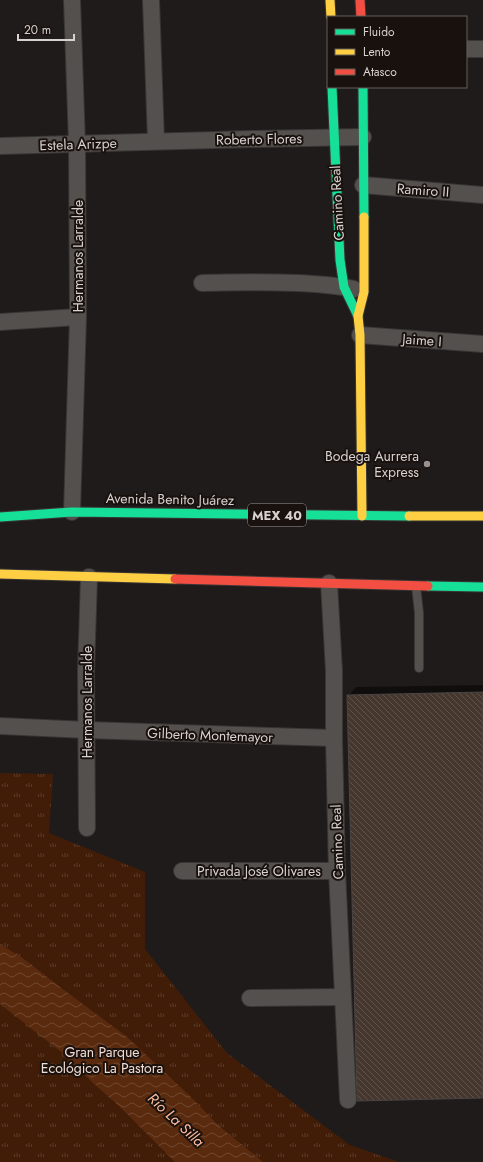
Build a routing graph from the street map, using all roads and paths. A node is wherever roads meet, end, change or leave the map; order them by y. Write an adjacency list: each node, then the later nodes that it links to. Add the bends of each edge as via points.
1 (72, 0): 14 (street, Hermanos Larralde)
2 (151, 0): 13 (street)
3 (330, 0): 5 (main road)
4 (360, 0): 6 (main road)
5 (331, 16)
6 (361, 16)
7 (467, 49): 8 (street)
8 (483, 49)
9 (332, 88): 11 (main road, Camino Real)
10 (362, 88): 12 (main road, Camino Real)
11 (334, 137): 12 (street, Roberto Flores); 13 (street, Roberto Flores); 19 (main road, Camino Real, via 340,260)
12 (363, 137): 16 (main road, Camino Real)
13 (156, 141): 14 (street, Estela Arizpe)
14 (77, 144): 15 (street, Estela Arizpe); 22 (street, Hermanos Larralde)
15 (0, 146)
16 (363, 185): 17 (street, Ramiro II); 20 (main road, Camino Real)
17 (483, 195)
18 (202, 283): 19 (street, via 260,282)
19 (344, 287): 20 (street); 21 (main road, Camino Real)
20 (364, 292): 21 (main road, Camino Real)
21 (358, 316): 24 (main road, Camino Real)
22 (78, 317): 23 (street); 26 (street, Hermanos Larralde)
23 (0, 322)
24 (360, 335): 25 (street, Jaime I); 27 (main road, Camino Real)
25 (483, 344)
26 (72, 512): 27 (main road, Avenida Benito Juárez / MEX 40); 29 (main road, Avenida Benito Juárez / MEX 40)
27 (362, 516): 28 (main road, Avenida Benito Juárez / MEX 40)
28 (483, 516)
29 (0, 517)
30 (0, 574): 31 (main road)
31 (89, 577): 32 (main road); 37 (street, Hermanos Larralde)
32 (329, 584): 33 (main road); 38 (street, Camino Real, via 334,671)
33 (416, 585): 34 (main road); 35 (lane)
34 (483, 587)
35 (419, 668)
36 (0, 726): 37 (street, Gilberto Montemayor)
37 (86, 730): 38 (street, Gilberto Montemayor); 39 (street, Hermanos Larralde)
38 (334, 738): 41 (street, Camino Real)
39 (87, 828)
40 (182, 871): 41 (street, Privada José Olivares)
41 (337, 872): 42 (street, Camino Real)
42 (343, 997): 43 (street); 44 (street, Camino Real)
43 (250, 998)
44 (348, 1100)

